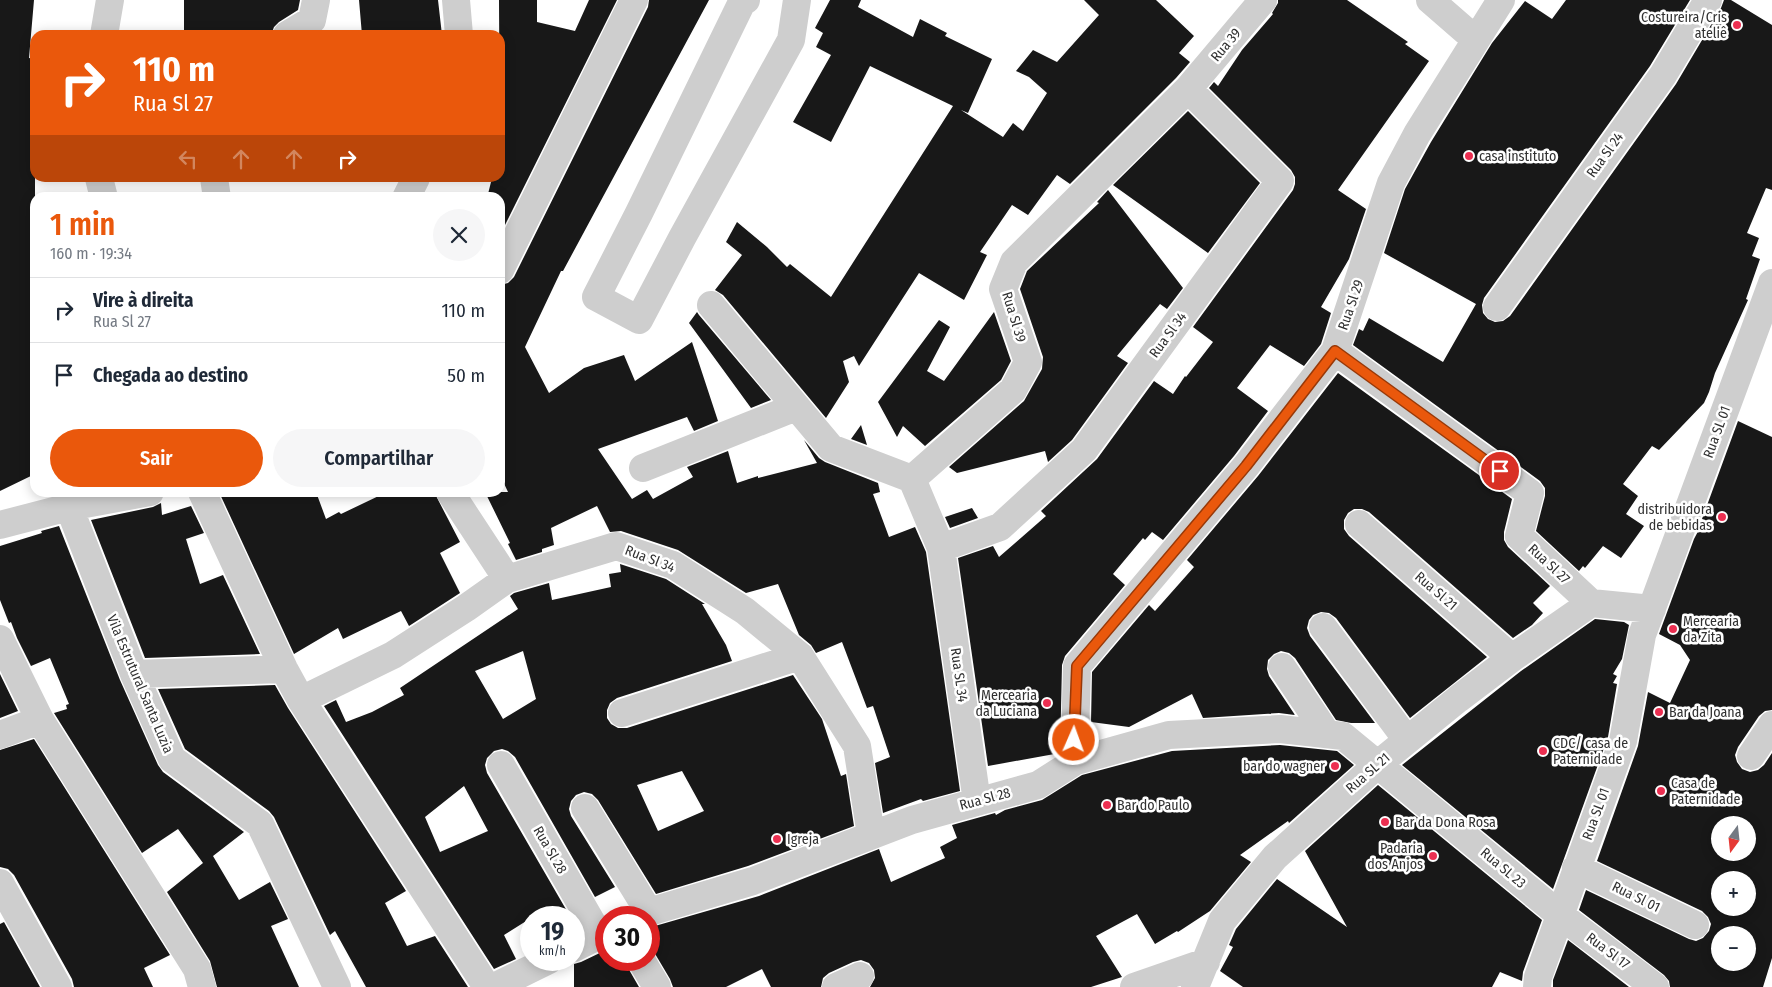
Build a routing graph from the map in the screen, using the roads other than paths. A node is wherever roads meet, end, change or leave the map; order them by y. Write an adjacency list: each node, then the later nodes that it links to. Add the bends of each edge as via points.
1 (110, 0): 11 (street)
2 (316, 0): 12 (street, via 312,20)
3 (456, 0): 13 (street)
4 (634, 0): 16 (street)
5 (746, 0): 6 (street, via 742,2 596,297 639,320 791,40)
6 (797, 0)
7 (1263, 0): 15 (street, Rua 39)
8 (1430, 0): 14 (street)
9 (1500, 0): 14 (street, Rua Sl 29)
10 (1708, 0): 19 (street, Rua Sl 24, via 1663,76)
11 (105, 30)
12 (295, 30)
13 (459, 30)
14 (1476, 40): 20 (street, Rua Sl 29, via 1391,184)
15 (1188, 89): 23 (street, Rua Sl 39, via 1014,262 1003,289 1028,362 1013,390); 30 (street, Rua Sl 34, via 1280,181 1084,450 1000,527)
16 (505, 260)
17 (1772, 282): 33 (street, Rua SL 01)
18 (711, 305): 21 (street)
19 (1497, 307)
20 (1335, 351): 32 (street, Rua Sl 27, via 1530,493 1519,536); 49 (street, Rua Sl 29, via 1246,466 1077,666)
21 (796, 407): 22 (street); 23 (street, via 831,448)
22 (642, 468)
23 (912, 479): 30 (street, Rua SL 34)
24 (125, 497): 27 (street)
25 (204, 497): 39 (street)
26 (453, 497): 31 (street)
27 (69, 508): 28 (street); 40 (street, Vila Estrutural Santa Luzia)
28 (0, 524)
29 (1359, 524): 37 (street, Rua Sl 21)
30 (941, 548): 52 (street, Rua SL 34)
31 (507, 579): 36 (street, Rua Sl 34, via 616,546 673,565 745,611); 41 (street, Rua Sl 34, via 393,654)
32 (1590, 603): 33 (street); 37 (street, Rua SL 21)
33 (1652, 609): 55 (street, Rua SL 01, via 1642,635 1623,741)
34 (1323, 627): 47 (street)
35 (0, 639): 43 (street)
36 (800, 656): 42 (street); 54 (street, Rua Sl 34, via 857,746)
37 (1512, 658): 47 (street, Rua SL 21)
38 (1282, 667): 45 (street)
39 (284, 669): 40 (street); 41 (street)
40 (134, 674): 68 (street, Vila Estrutural Santa Luzia, via 172,759 260,824)
41 (301, 700): 69 (street)
42 (622, 713)
43 (40, 720): 46 (street); 67 (street, via 197,969)
44 (1772, 725): 48 (street)
45 (1327, 734): 49 (street, Rua Sl 28, via 1280,729 1169,735); 50 (street, Rua Sl 28, via 1344,736)
46 (0, 735)
47 (1407, 740): 50 (street, Rua SL 21)
48 (1751, 756)
49 (1076, 761): 52 (street, Rua Sl 28, via 1038,785)
50 (1378, 764): 59 (street, Rua SL 23); 62 (street, Rua SL 21, via 1275,857 1222,921)
51 (501, 765): 60 (street, Rua Sl 28)
52 (977, 802): 54 (street, Rua Sl 28)
53 (585, 808): 57 (street, Rua Sl 28)
54 (871, 835): 58 (street, Rua Sl 28, via 753,881)
55 (1576, 868): 59 (street, Rua SL 01); 61 (street, Rua Sl 01)
56 (0, 883): 66 (street)
57 (639, 906)
58 (660, 910)
59 (1560, 915): 75 (street, Rua SL 01); 76 (street, Rua Sl 17)
60 (595, 921)
61 (1695, 926)
62 (1206, 962): 73 (street); 74 (street, Rua SL 21)
63 (527, 971): 70 (street)
64 (648, 971): 71 (street)
65 (860, 976): 72 (street)
66 (58, 987)
67 (202, 987)
68 (337, 987)
69 (487, 987)
70 (494, 987)
71 (657, 987)
72 (836, 987)
73 (1134, 987)
74 (1195, 987)
75 (1537, 987)
76 (1655, 987)

